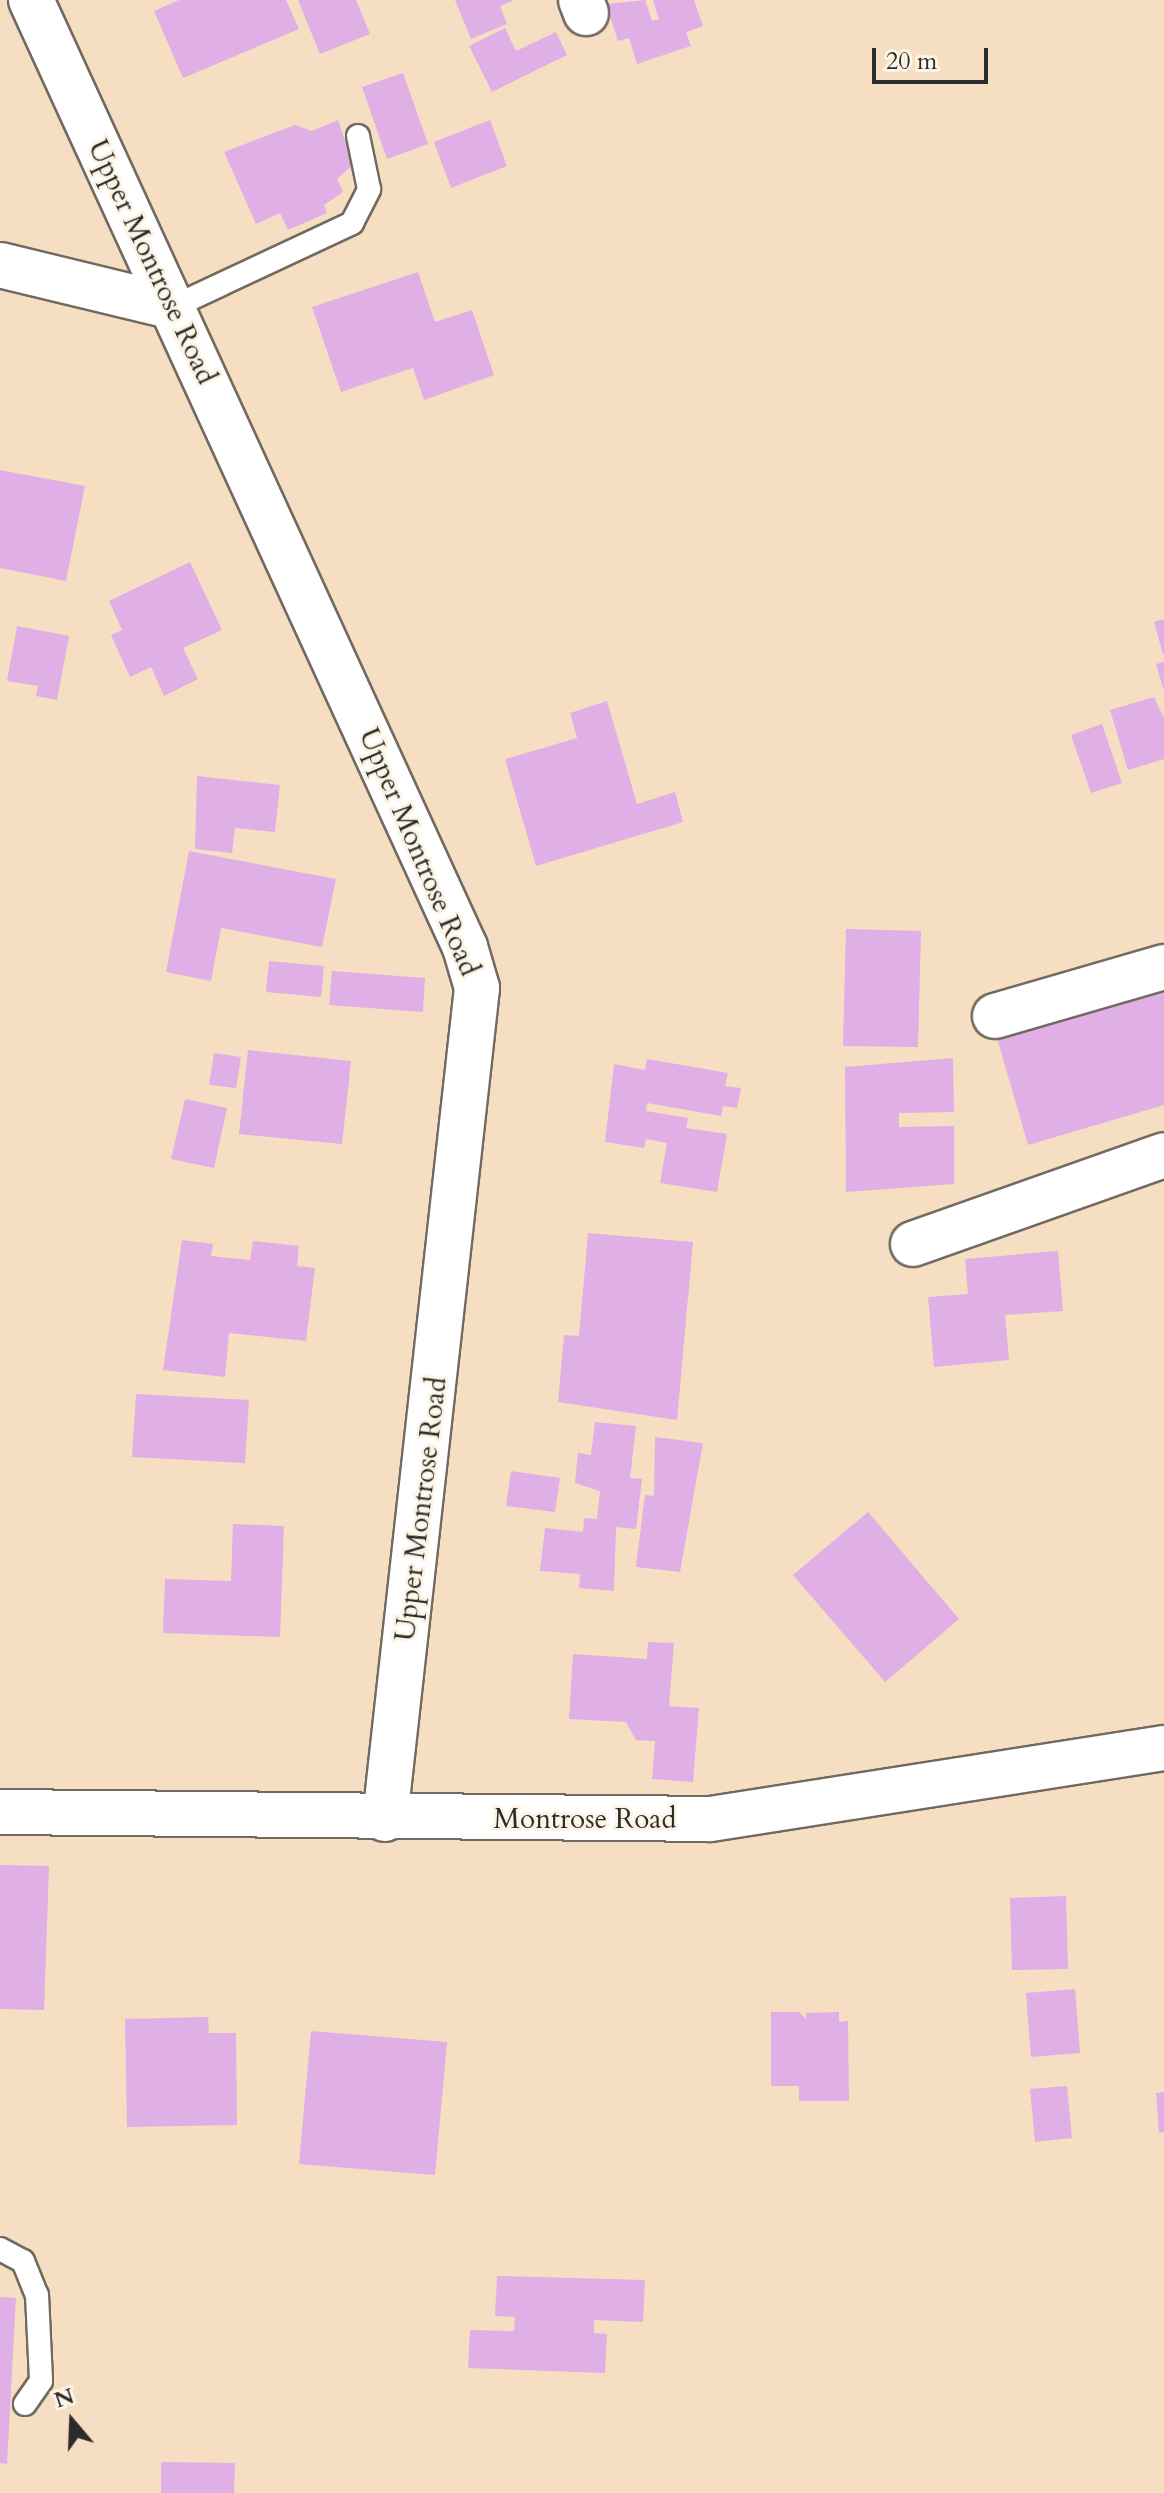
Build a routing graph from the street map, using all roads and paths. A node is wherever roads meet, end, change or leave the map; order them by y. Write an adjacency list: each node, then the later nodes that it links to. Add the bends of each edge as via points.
1 (31, 0): 4 (street, Upper Montrose Road)
2 (358, 136): 4 (lane, via 369,189 352,223)
3 (0, 265): 4 (street)
4 (173, 307): 11 (street, Upper Montrose Road, via 465,947 477,988)
5 (1164, 967): 6 (street)
6 (995, 1016)
7 (1164, 1155): 8 (street)
8 (913, 1244)
9 (1164, 1748): 11 (street, Montrose Road, via 710,1819)
10 (0, 1812): 11 (street, Montrose Road)
11 (385, 1819)
12 (0, 2249): 13 (lane, via 23,2261 37,2295 41,2381)
13 (25, 2404)

